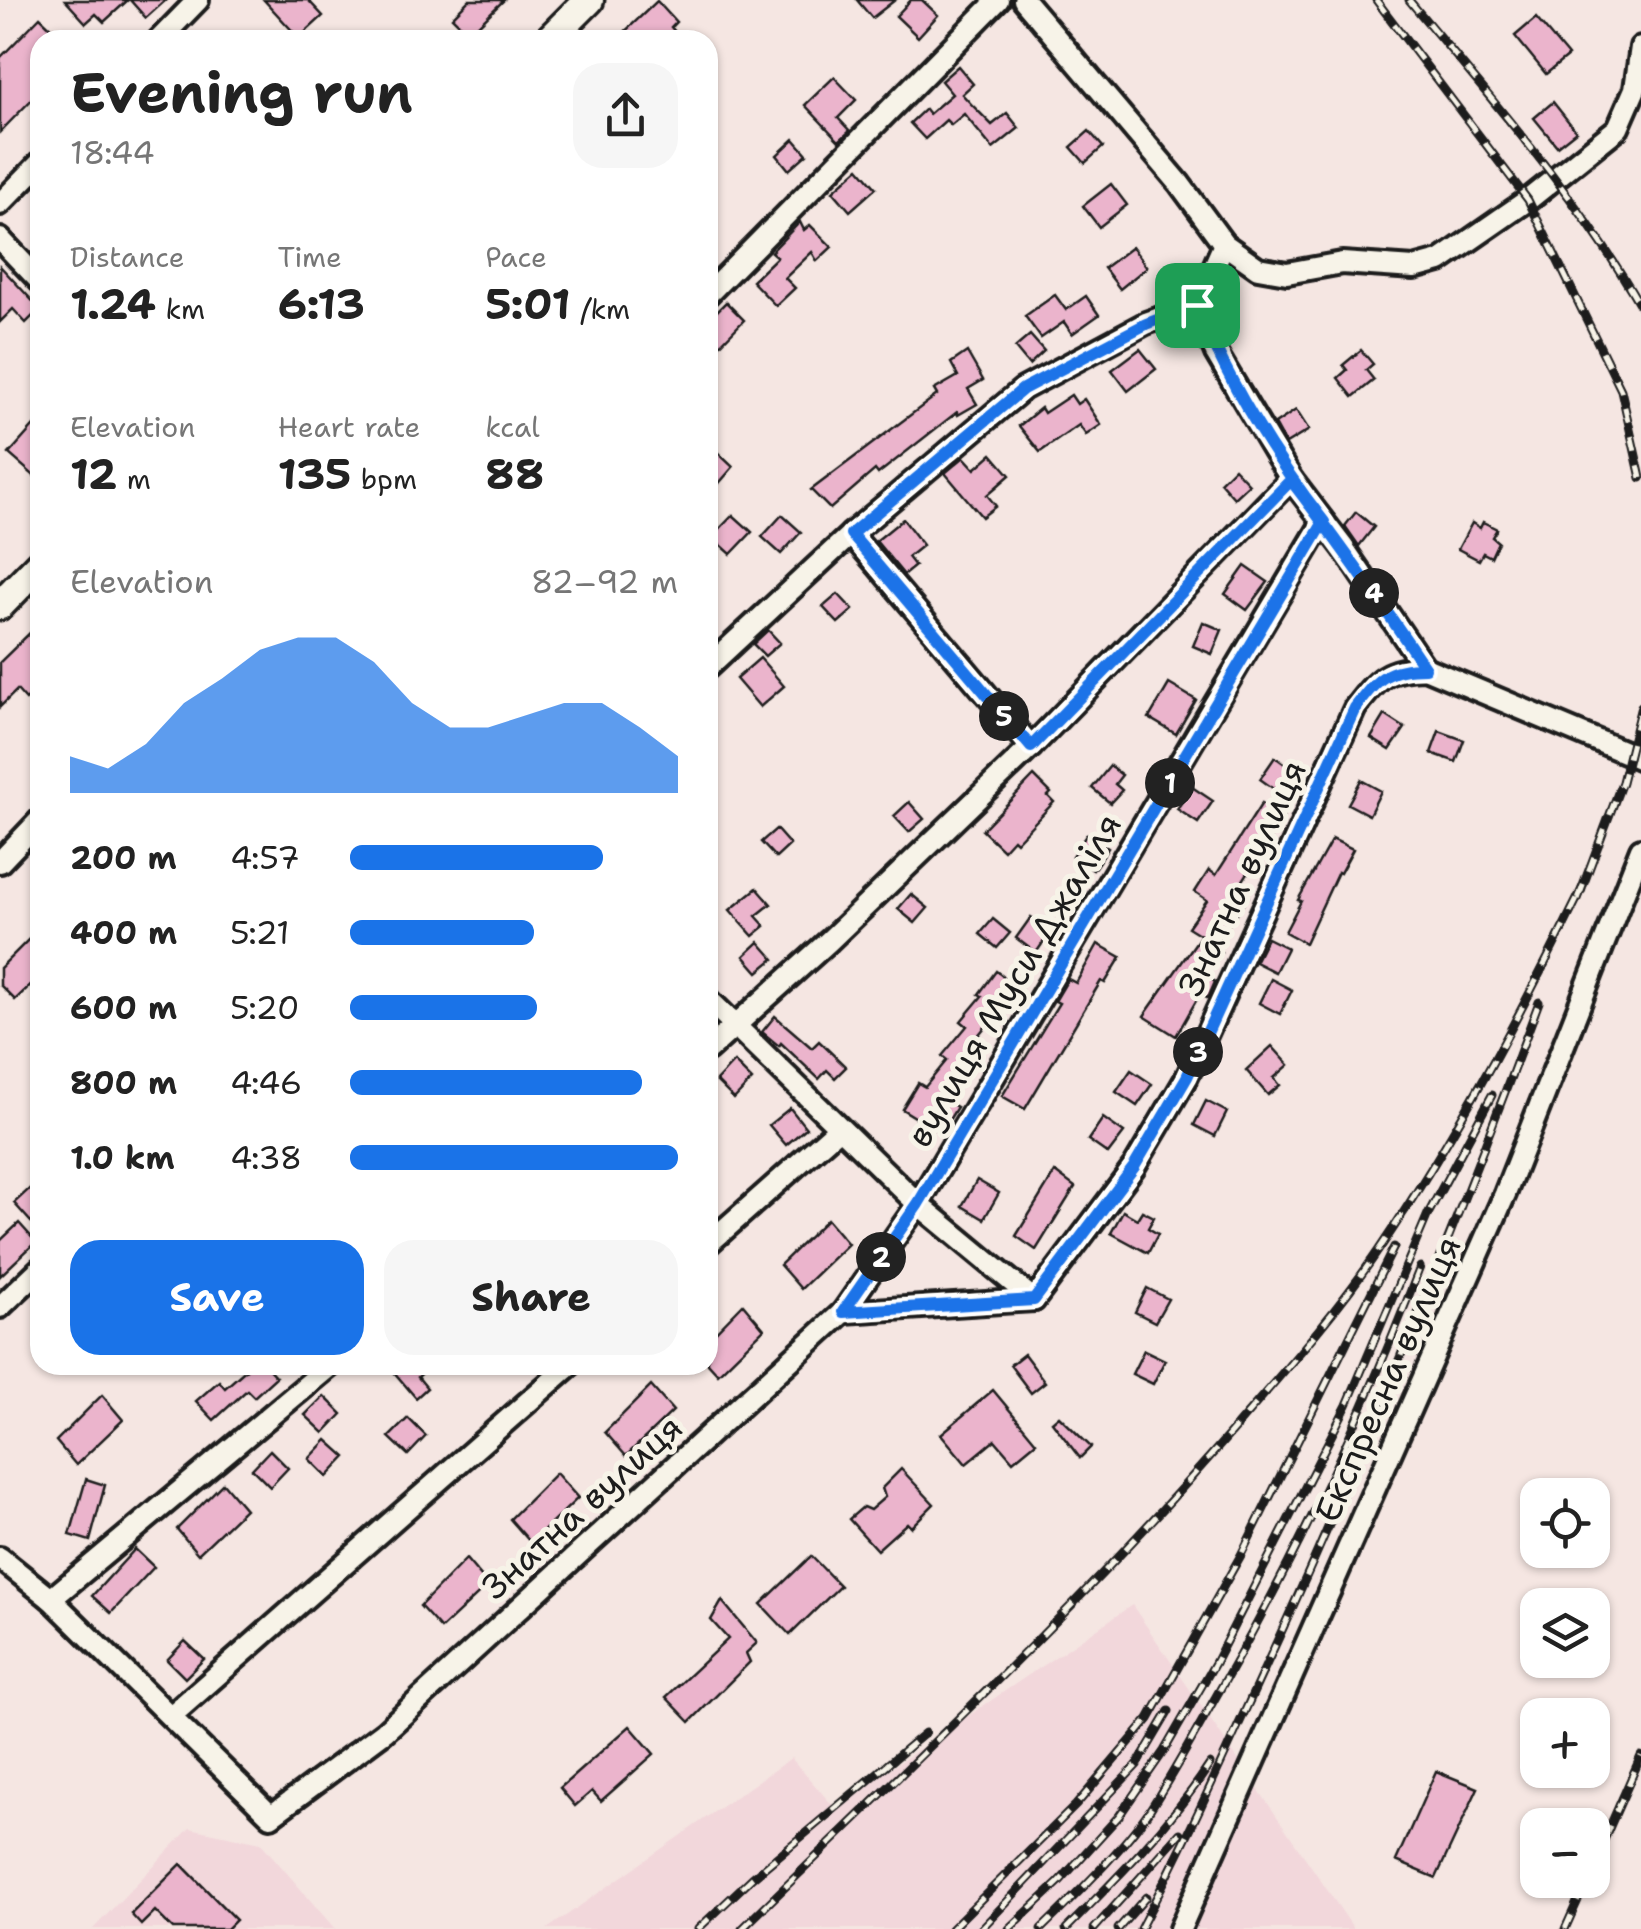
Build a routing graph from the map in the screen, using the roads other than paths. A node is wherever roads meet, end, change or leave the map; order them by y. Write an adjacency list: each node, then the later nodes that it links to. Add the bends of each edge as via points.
1 (198, 0): 5 (street)
2 (589, 0): 6 (main road)
3 (998, 0): 13 (street)
4 (1024, 0): 11 (street)
5 (169, 30)
6 (560, 30)
7 (1641, 47): 11 (street, via 1635,89 1618,128 1440,261 1414,268 1342,263 1287,273 1258,268)
8 (30, 173): 9 (street)
9 (0, 204)
10 (0, 238): 12 (street)
11 (1224, 244): 14 (street)
12 (30, 270)
13 (718, 284)
14 (1197, 305): 15 (street, via 1216,353); 17 (street, via 1146,324 1023,389)
15 (1291, 480): 16 (street); 22 (street)
16 (1324, 522): 21 (street); 31 (street, вулиця Муси Джаліля)
17 (851, 534): 20 (street); 22 (street)
18 (30, 574): 19 (main road)
19 (0, 605)
20 (718, 658)
21 (1425, 668): 23 (street); 34 (street, Знатна вулиця, via 1400,668 1376,681 1355,708 1187,1077 1134,1167)
22 (1031, 747): 28 (street)
23 (1641, 760)
24 (30, 830): 26 (street)
25 (1641, 849): 42 (street, Експресна вулиця, via 1500,1207)
26 (0, 862)
27 (718, 1010): 28 (street)
28 (734, 1028): 29 (street); 30 (street)
29 (718, 1042)
30 (839, 1128): 31 (street); 32 (street)
31 (918, 1204): 34 (street); 36 (street, вулиця Муси Джаліля)
32 (718, 1235)
33 (30, 1278): 35 (street)
34 (1034, 1300): 36 (street)
35 (0, 1307)
36 (843, 1312): 41 (street, Знатна вулиця, via 384,1732 272,1816)
37 (319, 1375): 40 (street)
38 (559, 1375): 41 (street)
39 (0, 1558): 40 (street)
40 (52, 1599): 41 (street)
41 (172, 1716)
42 (1180, 1929)

